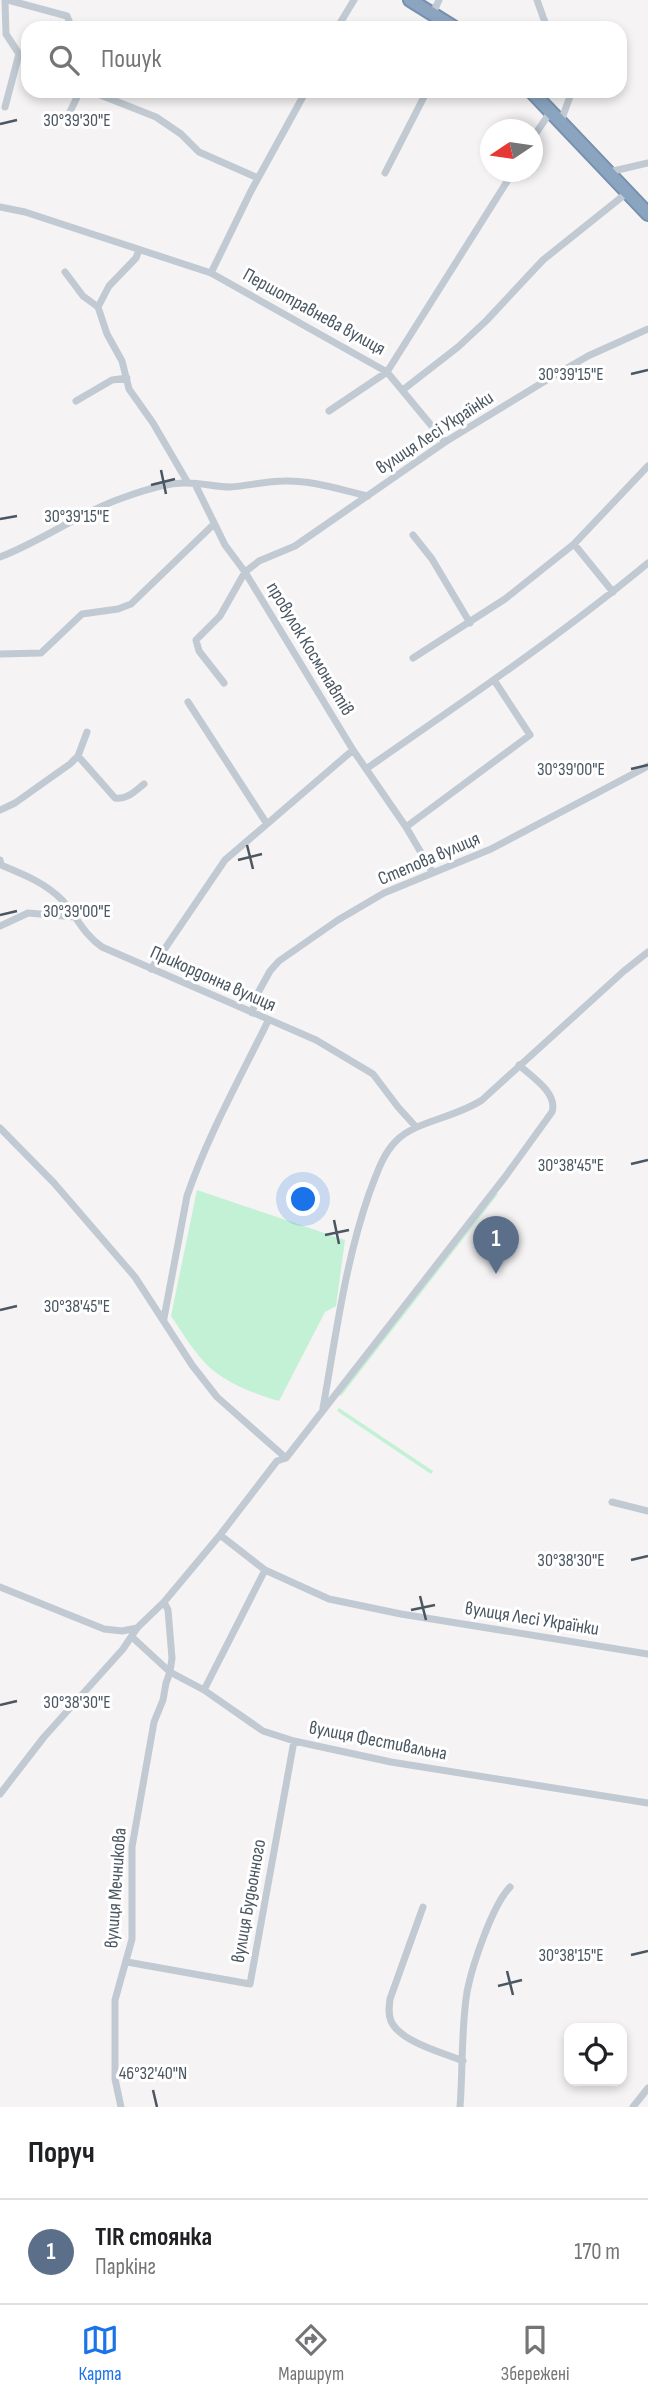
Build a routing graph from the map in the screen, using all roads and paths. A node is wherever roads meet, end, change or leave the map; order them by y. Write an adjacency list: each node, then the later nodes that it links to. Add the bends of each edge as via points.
1 (6, 0): 7 (street, via 68,16); 17 (street, via 6,34 19,54)
2 (354, 0): 8 (street)
3 (410, 0): 6 (highway)
4 (439, 0): 6 (street)
5 (537, 0): 10 (street)
6 (433, 13): 9 (highway)
7 (70, 21)
8 (341, 21)
9 (445, 21)
10 (544, 21)
11 (77, 98): 19 (street)
12 (108, 98): 25 (street, via 156,117 200,152)
13 (302, 98): 25 (street)
14 (423, 98): 24 (street)
15 (538, 98): 18 (highway)
16 (569, 98): 20 (street)
17 (5, 107)
18 (551, 111): 20 (highway); 21 (street)
19 (68, 116)
20 (561, 121): 23 (highway)
21 (543, 123)
22 (648, 163): 23 (street)
23 (609, 172): 27 (highway)
24 (385, 173)
25 (258, 178): 32 (street)
26 (507, 182): 35 (street)
27 (628, 192): 29 (highway); 37 (street, via 543,260 468,338)
28 (0, 207): 30 (street, Першотравнева вулиця)
29 (648, 214)
30 (139, 250): 32 (street, Першотравнева вулиця); 33 (street)
31 (65, 272): 33 (street)
32 (211, 273): 35 (street, Першотравнева вулиця)
33 (97, 307): 36 (street)
34 (648, 329): 40 (street, вулиця Лесі Українки, via 588,356)
35 (387, 372): 37 (street, Першотравнева вулиця); 39 (street)
36 (127, 378): 38 (street, via 112,380); 42 (street, via 129,389)
37 (404, 389): 40 (street, Першотравнева вулиця)
38 (76, 401)
39 (329, 411)
40 (444, 442): 43 (street, вулиця Лесі Українки)
41 (648, 466): 46 (street)
42 (191, 483): 43 (street, via 229,487 290,481); 44 (street, провулок Космонавтів); 47 (street, via 126,496 91,510 31,545)
43 (368, 496): 49 (street, вулиця Лесі Українки, via 295,546)
44 (214, 524): 49 (street, провулок Космонавтів); 52 (street, via 131,604 82,614 41,653)
45 (413, 535): 51 (street)
46 (574, 544): 50 (street); 51 (street)
47 (1, 555)
48 (648, 563): 50 (street)
49 (245, 572): 55 (street, via 220,616 196,640); 58 (street, провулок Космонавтів)
50 (612, 592): 54 (street)
51 (470, 622): 53 (street)
52 (0, 654)
53 (413, 658)
54 (494, 680): 61 (street); 65 (street, via 530,736)
55 (224, 683)
56 (188, 702): 64 (street)
57 (87, 732): 59 (street)
58 (353, 750): 61 (street, провулок Космонавтів); 64 (street)
59 (78, 756): 62 (street, via 115,798 129,796); 63 (street)
60 (648, 766): 67 (street, Степова вулиця, via 491,849)
61 (366, 769): 65 (street, провулок Космонавтів)
62 (144, 784)
63 (0, 810)
64 (267, 824): 71 (street, via 218,868)
65 (406, 827): 67 (street, провулок Космонавтів)
66 (0, 863): 68 (street, Прикордонна вулиця, via 50,890)
67 (433, 873): 72 (street, Степова вулиця, via 373,900 279,961 259,991)
68 (75, 918): 69 (street, via 28,913); 71 (street, Прикордонна вулиця, via 94,942)
69 (0, 926)
70 (648, 952): 74 (street)
71 (151, 969): 72 (street, Прикордонна вулиця)
72 (252, 1013): 73 (street, Прикордонна вулиця)
73 (268, 1021): 75 (street, Прикордонна вулиця, via 316,1040 373,1074); 77 (street, via 193,1177)
74 (519, 1065): 75 (street, via 471,1108); 78 (street, via 551,1095 552,1112)
75 (416, 1127): 78 (street, via 396,1140 387,1153 356,1232)
76 (0, 1128): 77 (street, via 54,1183)
77 (164, 1318): 79 (street, via 217,1398)
78 (323, 1410): 79 (street)
79 (286, 1458): 82 (street, via 276,1461)
80 (612, 1502): 81 (street)
81 (648, 1511)
82 (220, 1535): 83 (street, вулиця Лесі Українки); 85 (street)
83 (265, 1570): 88 (street, вулиця Лесі Українки, via 329,1600); 90 (street)
84 (0, 1587): 86 (street, via 104,1629)
85 (164, 1602): 86 (street); 89 (street, вулиця Мечникова)
86 (137, 1628): 87 (street)
87 (132, 1637): 89 (street, вулиця Фестивальна); 92 (street)
88 (648, 1654)
89 (170, 1672): 90 (street, вулиця Фестивальна); 96 (street, вулиця Мечникова, via 154,1722 132,1847 132,1939)
90 (204, 1690): 91 (street, вулиця Фестивальна, via 263,1731)
91 (294, 1741): 93 (street, вулиця Фестивальна, via 391,1762); 96 (street, вулиця Будьонного, via 250,1984)
92 (0, 1794)
93 (648, 1803)
94 (510, 1887): 97 (street, via 487,1928 467,1991)
95 (423, 1907): 97 (street, via 390,1999 391,2022 417,2043)
96 (127, 1962): 99 (street, вулиця Мечникова, via 115,2000 115,2078)
97 (463, 2060): 100 (street)
98 (648, 2088): 101 (street)
99 (121, 2107)
100 (460, 2107)
101 (633, 2107)

